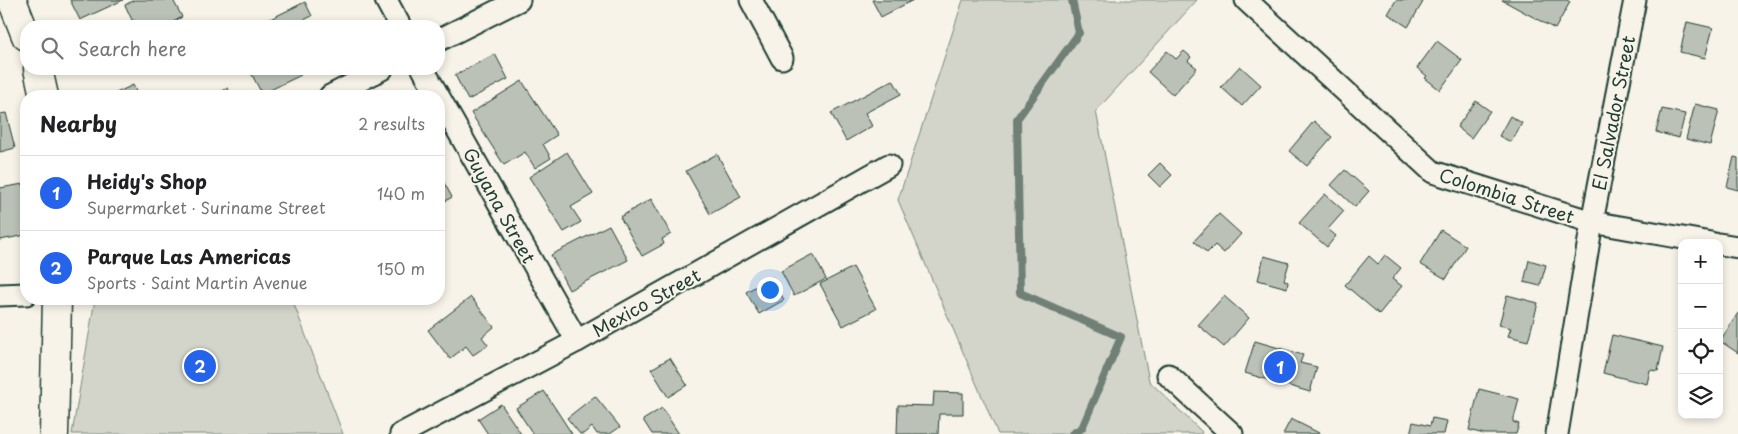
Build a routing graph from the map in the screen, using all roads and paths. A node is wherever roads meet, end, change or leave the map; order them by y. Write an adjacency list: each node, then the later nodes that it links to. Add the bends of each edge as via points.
1 (12, 0): 8 (street)
2 (386, 0): 7 (street)
3 (519, 0): 9 (street)
4 (751, 0): 10 (street)
5 (1246, 0): 19 (street, Colombia Street, via 1433,172)
6 (1635, 0): 19 (street, El Salvador Street)
7 (397, 20)
8 (20, 21)
9 (445, 37)
10 (782, 58)
11 (39, 75): 14 (street)
12 (370, 75): 15 (street)
13 (426, 75): 16 (street, Guyana Street)
14 (43, 90)
15 (342, 90)
16 (435, 90)
17 (445, 108): 26 (street, Guyana Street)
18 (889, 165): 26 (street, Mexico Street)
19 (1592, 222): 20 (street, Colombia Street); 31 (street, El Salvador Street)
20 (1688, 239)
21 (1723, 245): 22 (street)
22 (1738, 247)
23 (20, 294): 24 (street)
24 (0, 295)
25 (57, 305): 28 (street)
26 (577, 341): 29 (street, Mexico Street)
27 (1168, 375): 30 (street)
28 (54, 434)
29 (401, 434)
30 (1232, 434)
31 (1558, 434)

